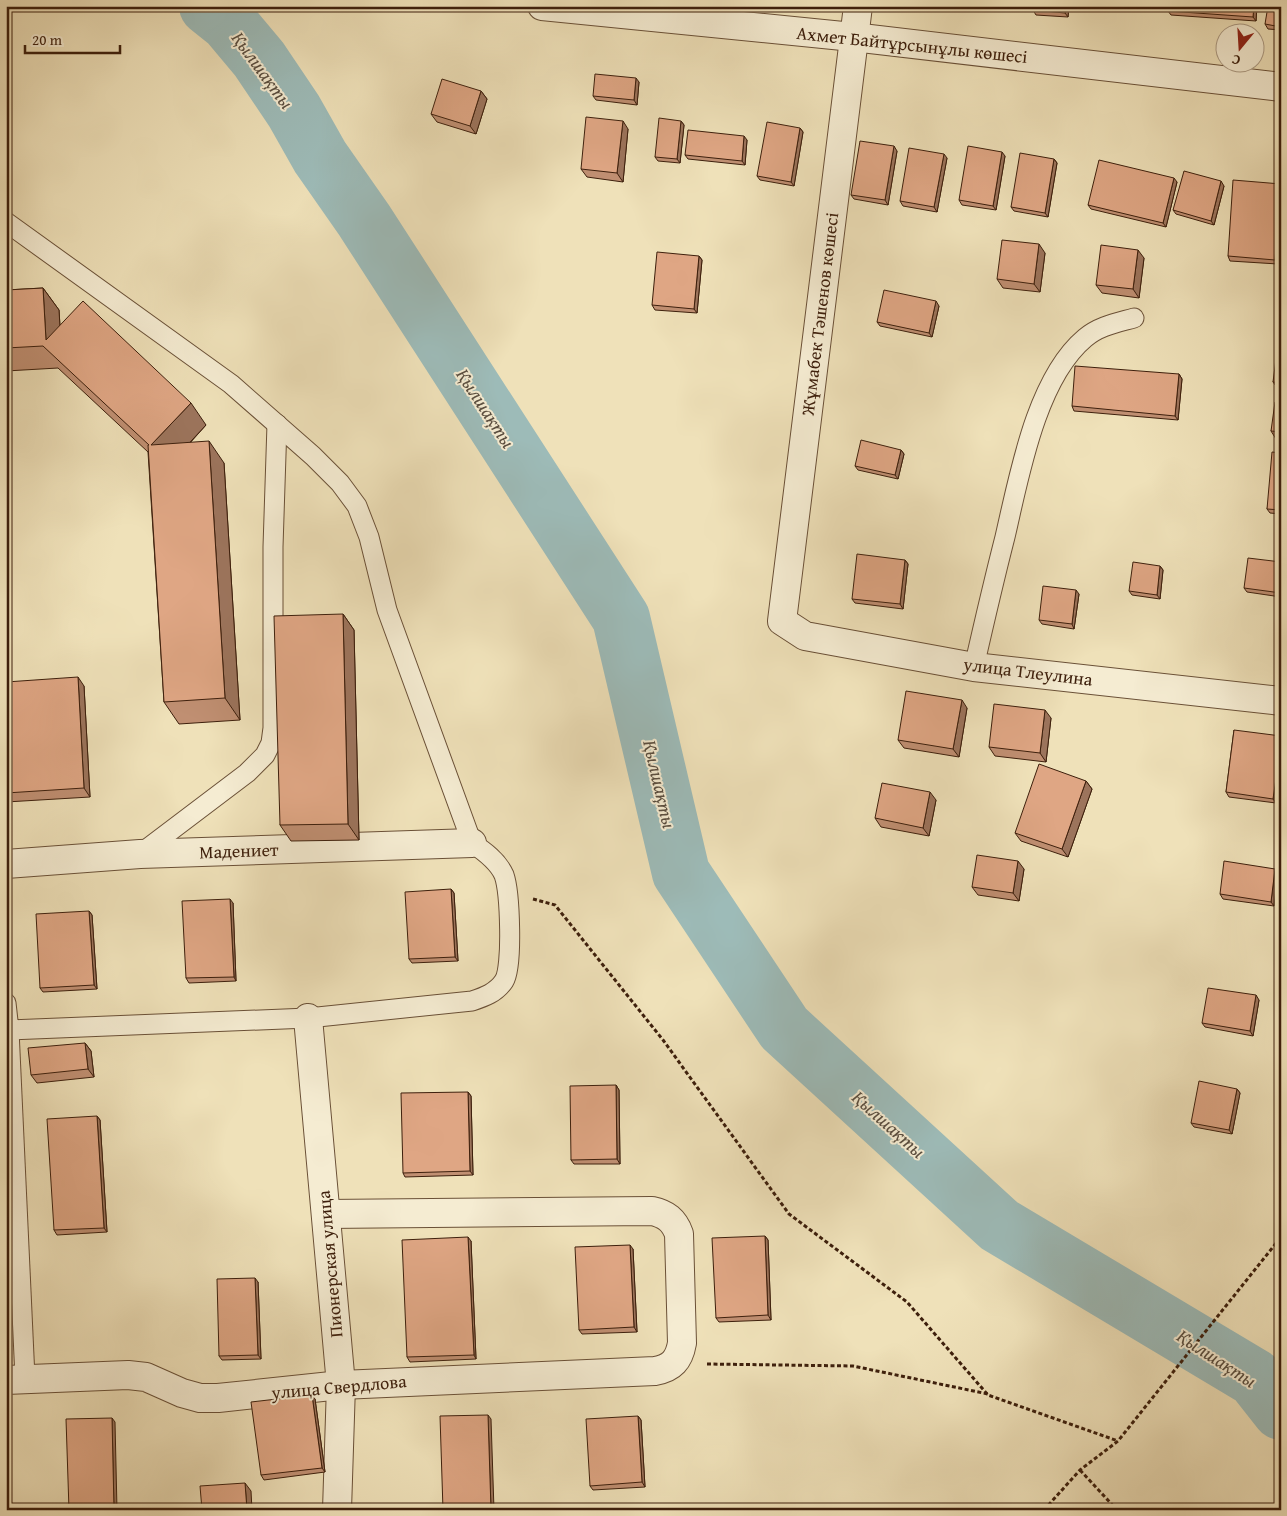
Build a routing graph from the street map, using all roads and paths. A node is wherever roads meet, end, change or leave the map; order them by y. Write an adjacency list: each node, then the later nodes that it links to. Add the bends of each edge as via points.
1 (542, 6): 3 (street, Ахмет Байтұрсынұлы көшесі)
2 (858, 6): 4 (street, Жұмабек Тәшенов көшесі)
3 (613, 10): 4 (street, Ахмет Байтұрсынұлы көшесі)
4 (854, 37): 5 (street, Ахмет Байтұрсынұлы көшесі); 9 (street, Жұмабек Тәшенов көшесі)
5 (1281, 87)
6 (6, 222): 8 (lane, via 231,384)
7 (1134, 318): 10 (lane, via 1107,325 1086,338 1065,359 1050,387 1026,448)
8 (277, 424): 12 (lane, via 340,483 357,506 370,537 387,610); 13 (lane, via 271,743 266,755 247,773)
9 (782, 621): 10 (street, улица Тлеулина, via 805,636)
10 (974, 667): 11 (street, улица Тлеулина)
11 (1281, 701)
12 (472, 843): 13 (street, Мадениет); 15 (lane, via 488,854 503,874)
13 (140, 854): 14 (street, Мадениет)
14 (6, 864)
15 (508, 893): 17 (lane, via 509,963 504,981 491,994 472,1001); 24 (path, via 555,905 664,1040 788,1214 907,1302)
16 (6, 1002): 18 (lane)
17 (308, 1018): 18 (lane); 19 (street, Пионерская улица)
18 (9, 1030): 22 (lane)
19 (326, 1214): 21 (street, via 662,1213 671,1218 679,1234 682,1343); 23 (street, Пионерская улица)
20 (1281, 1237): 25 (path)
21 (674, 1364): 23 (street, улица Свердлова, via 655,1371); 24 (path, via 854,1366)
22 (16, 1379): 23 (street, улица Свердлова, via 128,1375 146,1377 200,1398)
23 (341, 1384): 27 (street, Пионерская улица)
24 (988, 1394): 25 (path)
25 (1118, 1441): 26 (path)
26 (1080, 1470): 28 (path); 29 (path)
27 (337, 1510)
28 (1044, 1510)
29 (1117, 1510)

